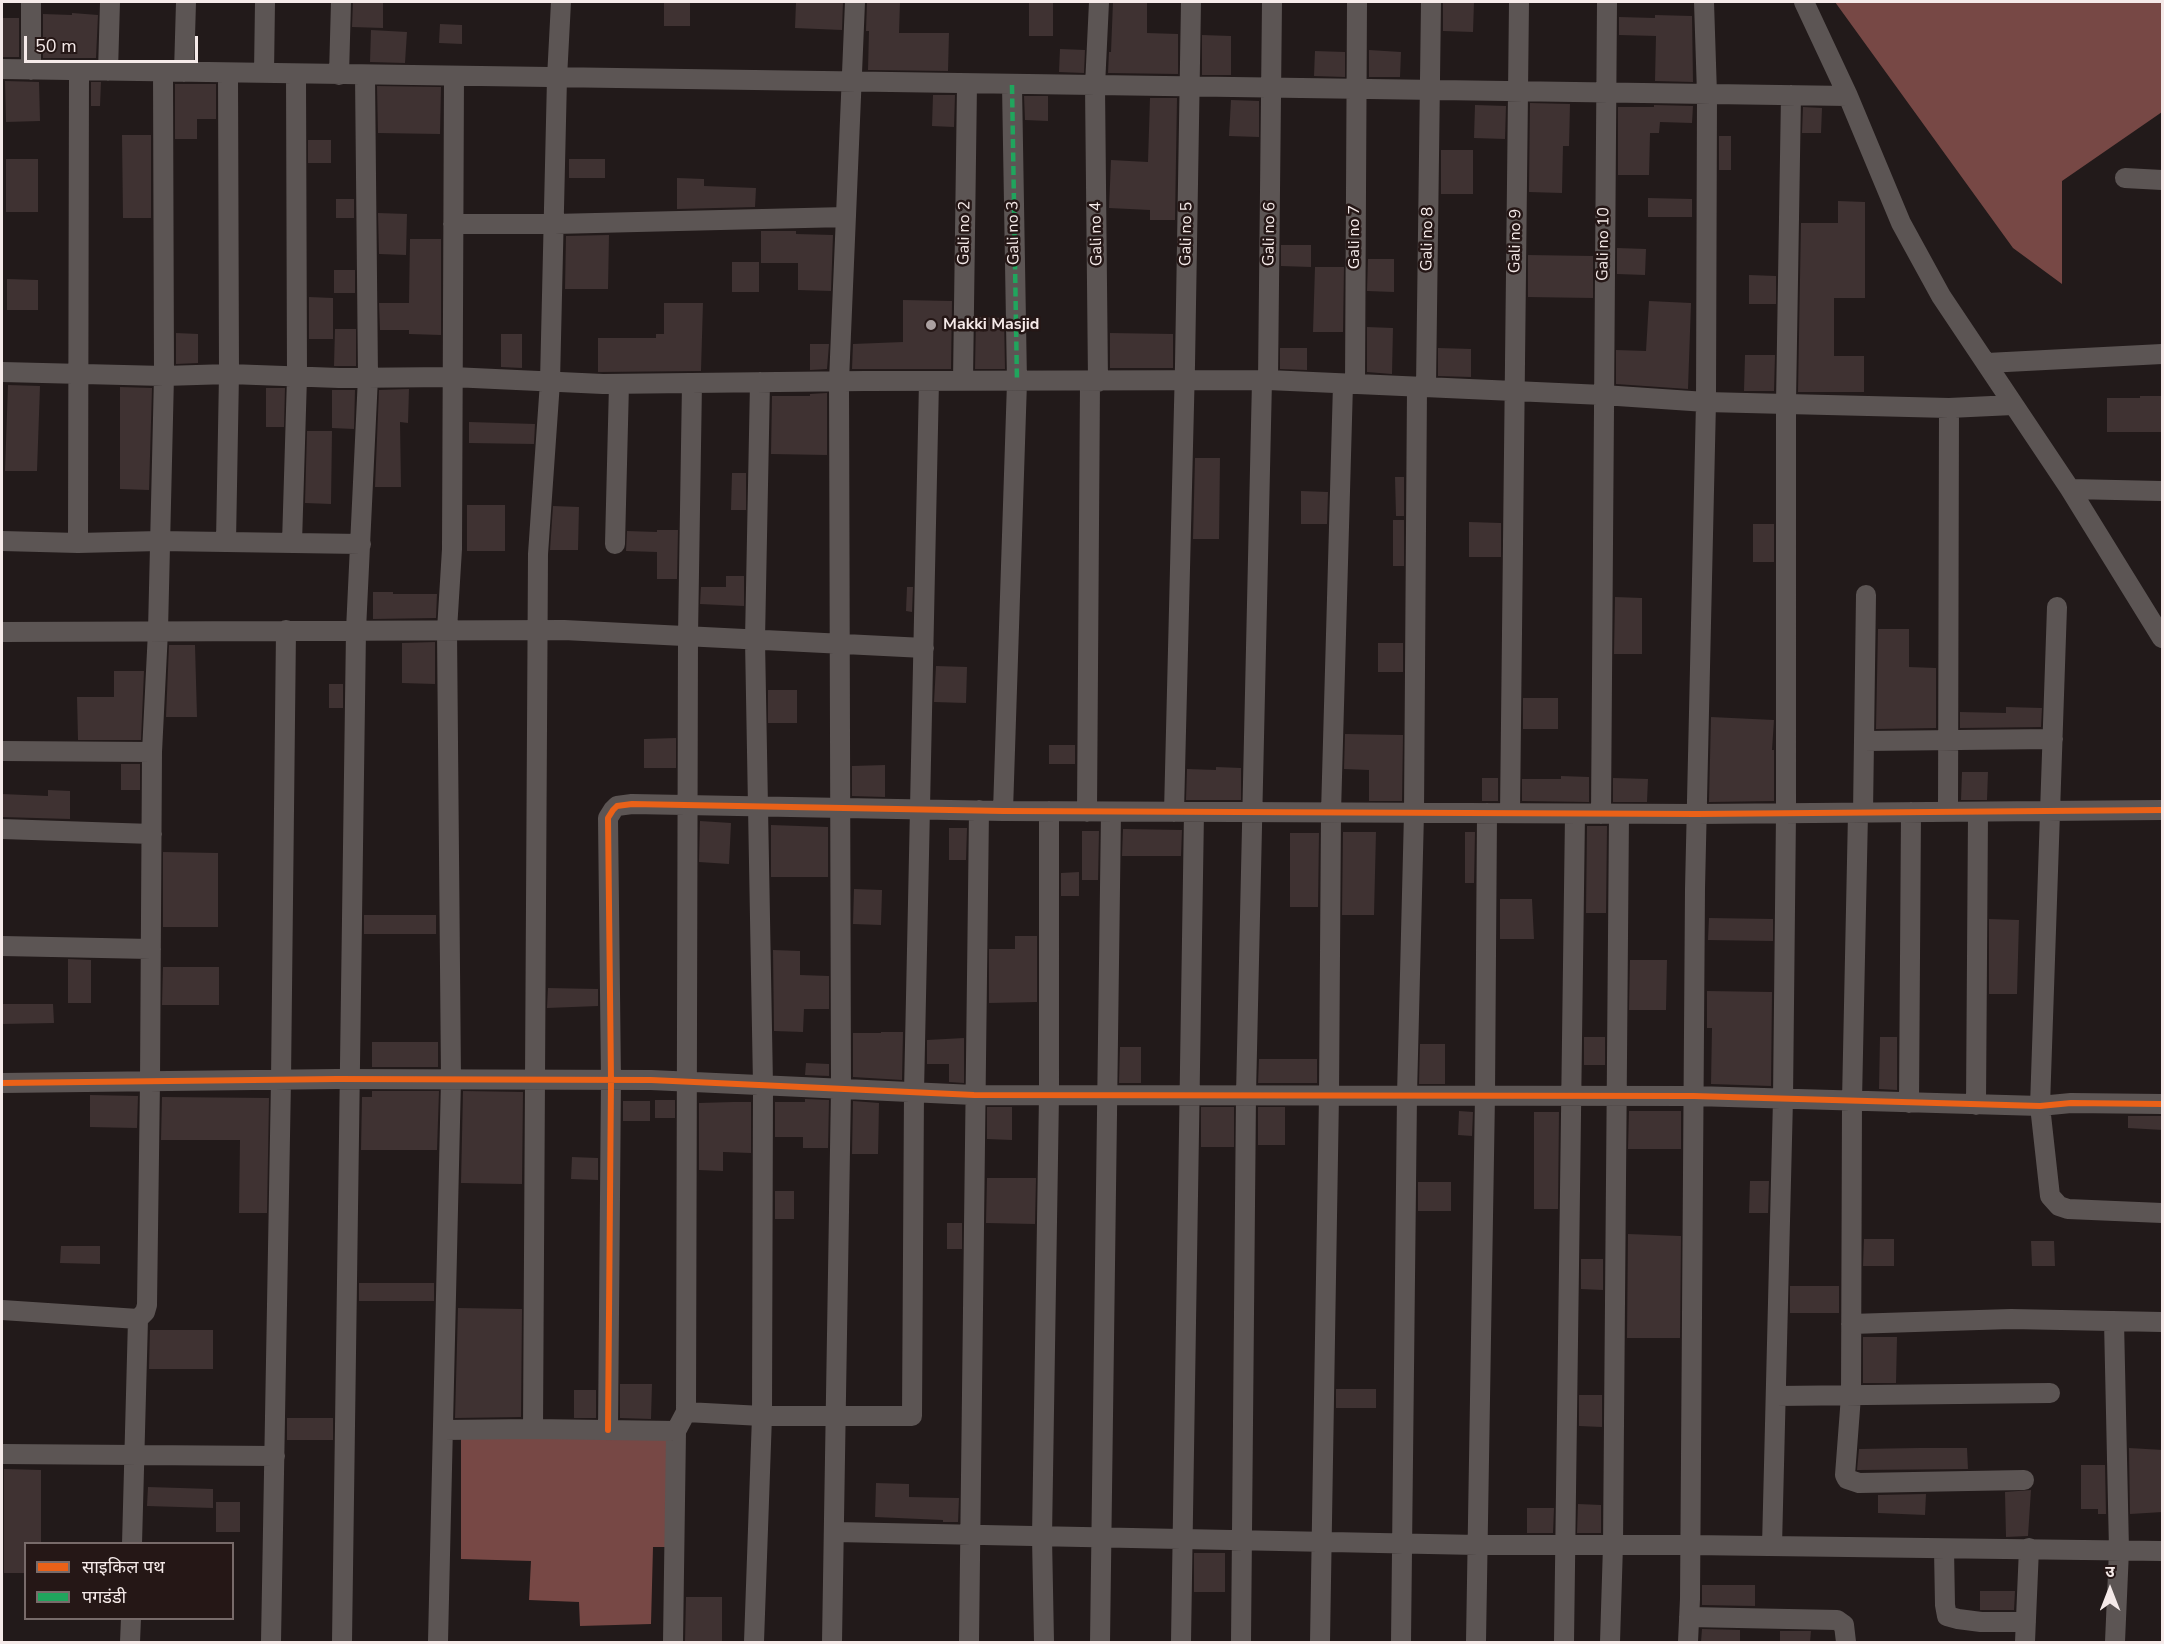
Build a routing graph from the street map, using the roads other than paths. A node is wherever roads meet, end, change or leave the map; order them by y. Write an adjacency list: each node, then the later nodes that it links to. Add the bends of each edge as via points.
1 (31, 2): 18 (street)
2 (110, 2): 20 (street)
3 (186, 2): 22 (street)
4 (265, 2): 24 (street)
5 (341, 2): 26 (street)
6 (561, 2): 29 (street)
7 (855, 2): 30 (street)
8 (1099, 2): 33 (street, Gali no 4)
9 (1191, 2): 34 (street, Gali no 5)
10 (1272, 2): 35 (street, Gali no 6)
11 (1357, 2): 36 (street, Gali no 7)
12 (1431, 2): 37 (street, Gali no 8)
13 (1519, 2): 38 (street, Gali no 9)
14 (1606, 2): 39 (street, Gali no 10)
15 (1704, 2): 40 (street)
16 (1804, 2): 42 (street)
17 (2, 69): 18 (street)
18 (31, 70): 19 (street)
19 (79, 71): 20 (street); 52 (street)
20 (108, 71): 21 (street)
21 (163, 72): 22 (street); 54 (street)
22 (184, 72): 23 (street)
23 (228, 73): 24 (street); 53 (street)
24 (264, 73): 25 (street)
25 (296, 74): 26 (street); 55 (street)
26 (339, 75): 27 (street)
27 (365, 75): 28 (street); 56 (street)
28 (454, 76): 29 (street); 46 (street)
29 (557, 78): 30 (street); 47 (street)
30 (852, 82): 31 (street); 45 (street)
31 (967, 84): 32 (street); 62 (street, Gali no 2)
32 (1012, 85): 33 (street); 66 (street, Gali no 3)
33 (1095, 86): 34 (street); 67 (street, Gali no 4)
34 (1190, 87): 35 (street); 63 (street, Gali no 5)
35 (1271, 88): 36 (street); 58 (street, Gali no 6)
36 (1355, 90): 37 (street); 70 (street, Gali no 7)
37 (1430, 91): 38 (street); 71 (street, Gali no 8)
38 (1518, 92): 39 (street); 72 (street, Gali no 9)
39 (1606, 93): 40 (street); 73 (street, Gali no 10)
40 (1707, 94): 41 (street); 74 (street)
41 (1791, 95): 42 (street); 75 (street)
42 (1848, 96): 50 (street, via 1900,223 1941,296)
43 (2125, 178): 44 (street)
44 (2163, 180)
45 (846, 217): 47 (street); 60 (street)
46 (453, 224): 47 (street); 57 (street)
47 (554, 224): 64 (street)
48 (2, 352): 51 (street)
49 (2163, 354): 50 (street)
50 (1987, 363): 76 (street)
51 (2, 372): 52 (street); 59 (street)
52 (79, 374): 54 (street); 83 (street)
53 (230, 374): 54 (street); 55 (street); 82 (street)
54 (164, 376): 81 (street)
55 (297, 377): 56 (street); 84 (street)
56 (368, 377): 57 (street); 85 (street)
57 (452, 377): 64 (street); 91 (street, via 452,549)
58 (1265, 380): 63 (street); 70 (street); 121 (street, Gali no 6)
59 (2, 381)
60 (839, 381): 61 (street); 65 (street); 98 (street)
61 (929, 381): 62 (street); 99 (street)
62 (963, 381): 66 (street)
63 (1185, 381): 67 (street); 116 (street, Gali no 5)
64 (550, 382): 69 (street); 92 (street, via 538,554)
65 (760, 382): 68 (street); 97 (street)
66 (1017, 382): 67 (street); 111 (street, Gali no 3)
67 (1094, 382): 114 (street, Gali no 4)
68 (692, 383): 69 (street); 95 (street)
69 (619, 384): 86 (street)
70 (1349, 384): 71 (street); 122 (street, Gali no 7)
71 (1422, 387): 72 (street); 123 (street, Gali no 8)
72 (1514, 391): 73 (street); 125 (street, Gali no 9)
73 (1603, 395): 74 (street); 129 (street, Gali no 10)
74 (1706, 402): 75 (street); 130 (street)
75 (1786, 403): 77 (street); 126 (street)
76 (2013, 405): 77 (street); 78 (street)
77 (1949, 408): 101 (street)
78 (2070, 489): 79 (street); 96 (street)
79 (2163, 491)
80 (2, 541): 83 (street)
81 (159, 541): 82 (street); 83 (street); 93 (street)
82 (226, 542): 84 (street)
83 (78, 543)
84 (292, 543): 85 (street)
85 (361, 544): 90 (street)
86 (615, 544)
87 (1866, 595): 102 (street)
88 (2057, 607): 100 (street)
89 (286, 630): 90 (street); 93 (street); 137 (street)
90 (356, 630): 91 (street); 135 (street)
91 (447, 630): 92 (street); 136 (street)
92 (538, 630): 95 (street); 138 (street)
93 (158, 631): 94 (street); 104 (street)
94 (2, 632)
95 (688, 636): 97 (street); 105 (street)
96 (2163, 638)
97 (755, 640): 98 (street); 106 (street)
98 (841, 644): 99 (street); 107 (street)
99 (924, 648): 108 (street)
100 (2053, 739): 101 (street); 113 (street)
101 (1947, 740): 102 (street); 119 (street)
102 (1864, 741): 127 (street)
103 (2, 751): 104 (street)
104 (152, 752): 132 (street)
105 (688, 805): 106 (street); 139 (street, via 625,805 613,810 609,818); 141 (street)
106 (758, 805): 107 (street); 143 (street)
107 (841, 807): 108 (street); 144 (street)
108 (921, 810): 109 (street); 145 (street)
109 (979, 810): 111 (street); 146 (street)
110 (2163, 810): 113 (street)
111 (1003, 811): 112 (street)
112 (1049, 811): 114 (street); 147 (street)
113 (2050, 811): 120 (street); 162 (street)
114 (1087, 812): 115 (street)
115 (1111, 812): 116 (street); 148 (street)
116 (1174, 812): 117 (street)
117 (1194, 812): 121 (street); 149 (street)
118 (1911, 812): 119 (street); 127 (street); 159 (street)
119 (1948, 812): 120 (street)
120 (1978, 812): 161 (street)
121 (1252, 813): 122 (street); 150 (street, Gali no 6)
122 (1331, 813): 123 (street); 151 (street, Gali no 7)
123 (1414, 813): 124 (street); 152 (street, Gali no 8)
124 (1487, 813): 125 (street); 153 (street)
125 (1510, 813): 128 (street)
126 (1786, 813): 127 (street); 130 (street); 157 (street)
127 (1860, 813): 158 (street)
128 (1575, 814): 129 (street); 154 (street)
129 (1610, 814): 130 (street); 155 (street, Gali no 10)
130 (1697, 814): 156 (street)
131 (2, 829): 132 (street)
132 (152, 834): 134 (street)
133 (2, 946): 134 (street)
134 (151, 949): 140 (street)
135 (350, 1079): 136 (street); 137 (street); 206 (street)
136 (451, 1079): 138 (street); 176 (street)
137 (281, 1080): 140 (street); 181 (street)
138 (534, 1080): 139 (street); 175 (street)
139 (611, 1080): 141 (street); 177 (street)
140 (150, 1082): 142 (street); 165 (street, via 147,1305)
141 (688, 1082): 143 (street); 172 (street)
142 (2, 1083)
143 (763, 1085): 144 (street); 173 (street)
144 (841, 1088): 145 (street); 174 (street)
145 (914, 1092): 146 (street); 174 (street, via 913,1414)
146 (974, 1095): 147 (street); 184 (street)
147 (1049, 1095): 148 (street); 185 (street)
148 (1106, 1095): 149 (street); 186 (street)
149 (1189, 1095): 150 (street); 187 (street)
150 (1246, 1095): 151 (street); 188 (street, Gali no 6)
151 (1329, 1095): 152 (street); 190 (street, Gali no 7)
152 (1407, 1095): 153 (street); 191 (street, Gali no 8)
153 (1485, 1095): 154 (street); 192 (street)
154 (1571, 1095): 155 (street); 193 (street)
155 (1616, 1095): 156 (street); 194 (street, Gali no 10)
156 (1694, 1096): 157 (street); 195 (street)
157 (1783, 1098): 158 (street); 170 (street)
158 (1852, 1101): 159 (street); 168 (street)
159 (1909, 1103): 161 (street)
160 (2163, 1104): 162 (street)
161 (1976, 1105): 162 (street)
162 (2040, 1106): 163 (street, via 2050,1196 2059,1206)
163 (2163, 1213)
164 (2, 1310): 165 (street)
165 (138, 1319): 180 (street)
166 (2114, 1321): 167 (street); 168 (street, via 2011,1319); 199 (street)
167 (2163, 1322)
168 (1851, 1324): 171 (street)
169 (2050, 1393): 171 (street)
170 (1776, 1396): 171 (street); 196 (street)
171 (1851, 1396): 182 (street, via 1844,1467 1850,1481)
172 (686, 1412): 173 (street); 178 (street)
173 (762, 1416): 174 (street); 209 (street)
174 (837, 1416): 183 (street)
175 (533, 1429): 176 (street); 177 (street)
176 (444, 1430): 207 (street)
177 (609, 1430): 178 (street)
178 (676, 1431): 208 (street)
179 (2, 1454): 180 (street)
180 (134, 1455): 181 (street); 189 (street)
181 (275, 1456): 205 (street)
182 (2025, 1480)
183 (835, 1532): 184 (street); 210 (street)
184 (970, 1535): 185 (street); 211 (street)
185 (1042, 1537): 186 (street); 212 (street)
186 (1102, 1538): 187 (street); 213 (street)
187 (1182, 1540): 188 (street); 214 (street)
188 (1241, 1541): 190 (street); 215 (street, Gali no 6)
189 (132, 1542)
190 (1322, 1543): 191 (street); 216 (street, Gali no 7)
191 (1402, 1544): 192 (street); 217 (street, Gali no 8)
192 (1478, 1545): 193 (street); 218 (street)
193 (1566, 1545): 194 (street); 219 (street)
194 (1613, 1545): 195 (street); 220 (street, Gali no 10)
195 (1690, 1545): 196 (street); 201 (street)
196 (1773, 1546): 198 (street)
197 (2029, 1548): 198 (street); 199 (street); 203 (street)
198 (1944, 1549): 203 (street, via 1947,1616 1982,1622)
199 (2119, 1550): 200 (street); 224 (street)
200 (2163, 1551)
201 (1689, 1617): 221 (street); 222 (street, via 1837,1620 1844,1625)
202 (130, 1620): 204 (street)
203 (2025, 1622): 223 (street)
204 (130, 1642)
205 (272, 1642)
206 (342, 1642)
207 (438, 1642)
208 (673, 1642)
209 (754, 1642)
210 (832, 1642)
211 (969, 1642)
212 (1044, 1642)
213 (1100, 1642)
214 (1181, 1642)
215 (1241, 1642)
216 (1320, 1642)
217 (1401, 1642)
218 (1476, 1642)
219 (1564, 1642)
220 (1610, 1642)
221 (1688, 1642)
222 (1846, 1642)
223 (2025, 1642)
224 (2115, 1642)

